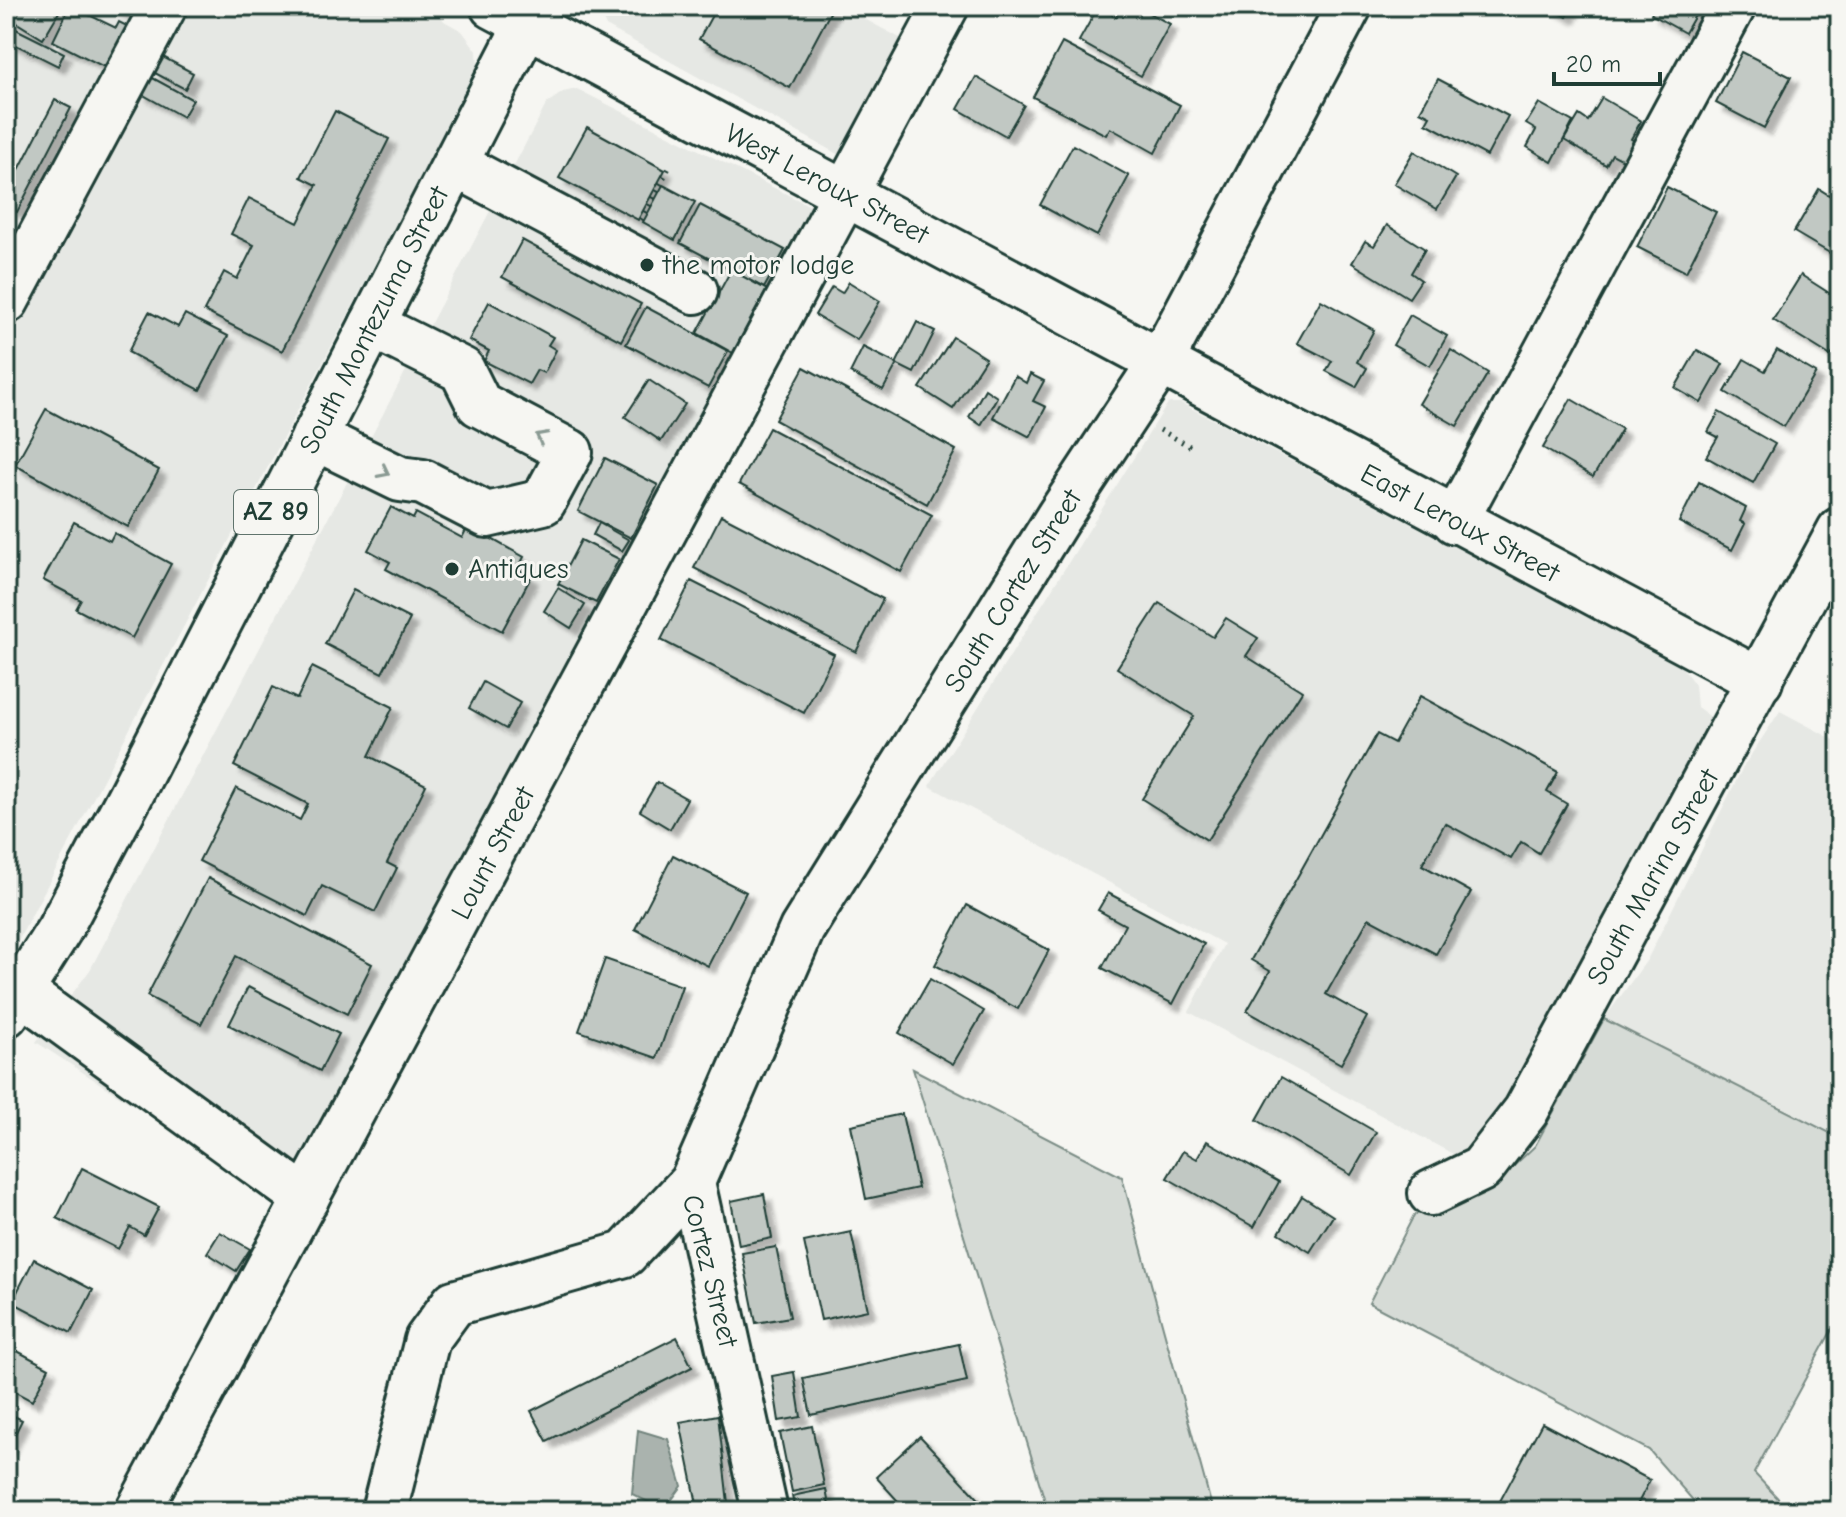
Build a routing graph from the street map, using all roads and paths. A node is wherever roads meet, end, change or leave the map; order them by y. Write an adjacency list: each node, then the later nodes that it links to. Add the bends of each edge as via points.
1 (164, 6): 11 (street)
2 (946, 6): 8 (street, Lount Street)
3 (1349, 6): 13 (street, South Cortez Street)
4 (1733, 6): 17 (street)
5 (519, 12): 6 (street, South Montezuma Street / AZ 89); 8 (street, West Leroux Street)
6 (455, 164): 10 (street); 12 (street, South Montezuma Street / AZ 89)
7 (670, 166): 9 (path)
8 (847, 194): 13 (street, West Leroux Street); 23 (street, Lount Street)
9 (639, 224)
10 (695, 291)
11 (6, 301)
12 (372, 325): 15 (street, South Montezuma Street / AZ 89); 15 (street, one-way to 12, via 487,515 543,502 570,452 479,404 462,370)
13 (1160, 363): 17 (street, East Leroux Street); 21 (street, South Cortez Street, via 802,929)
14 (1154, 427): 16 (path)
15 (314, 437): 20 (street, South Montezuma Street / AZ 89, via 59,930)
16 (1195, 449)
17 (1455, 521): 19 (street, East Leroux Street)
18 (1840, 530): 19 (street, South Marina Street)
19 (1760, 681): 22 (street, South Marina Street, via 1526,1111 1481,1169)
20 (13, 1002): 23 (street)
21 (692, 1182): 25 (street, Cortez Street, via 625,1254 454,1303 427,1340); 26 (street, Cortez Street)
22 (1431, 1193)
23 (306, 1199): 24 (street, Lount Street)
24 (138, 1511)
25 (384, 1511)
26 (765, 1511)

